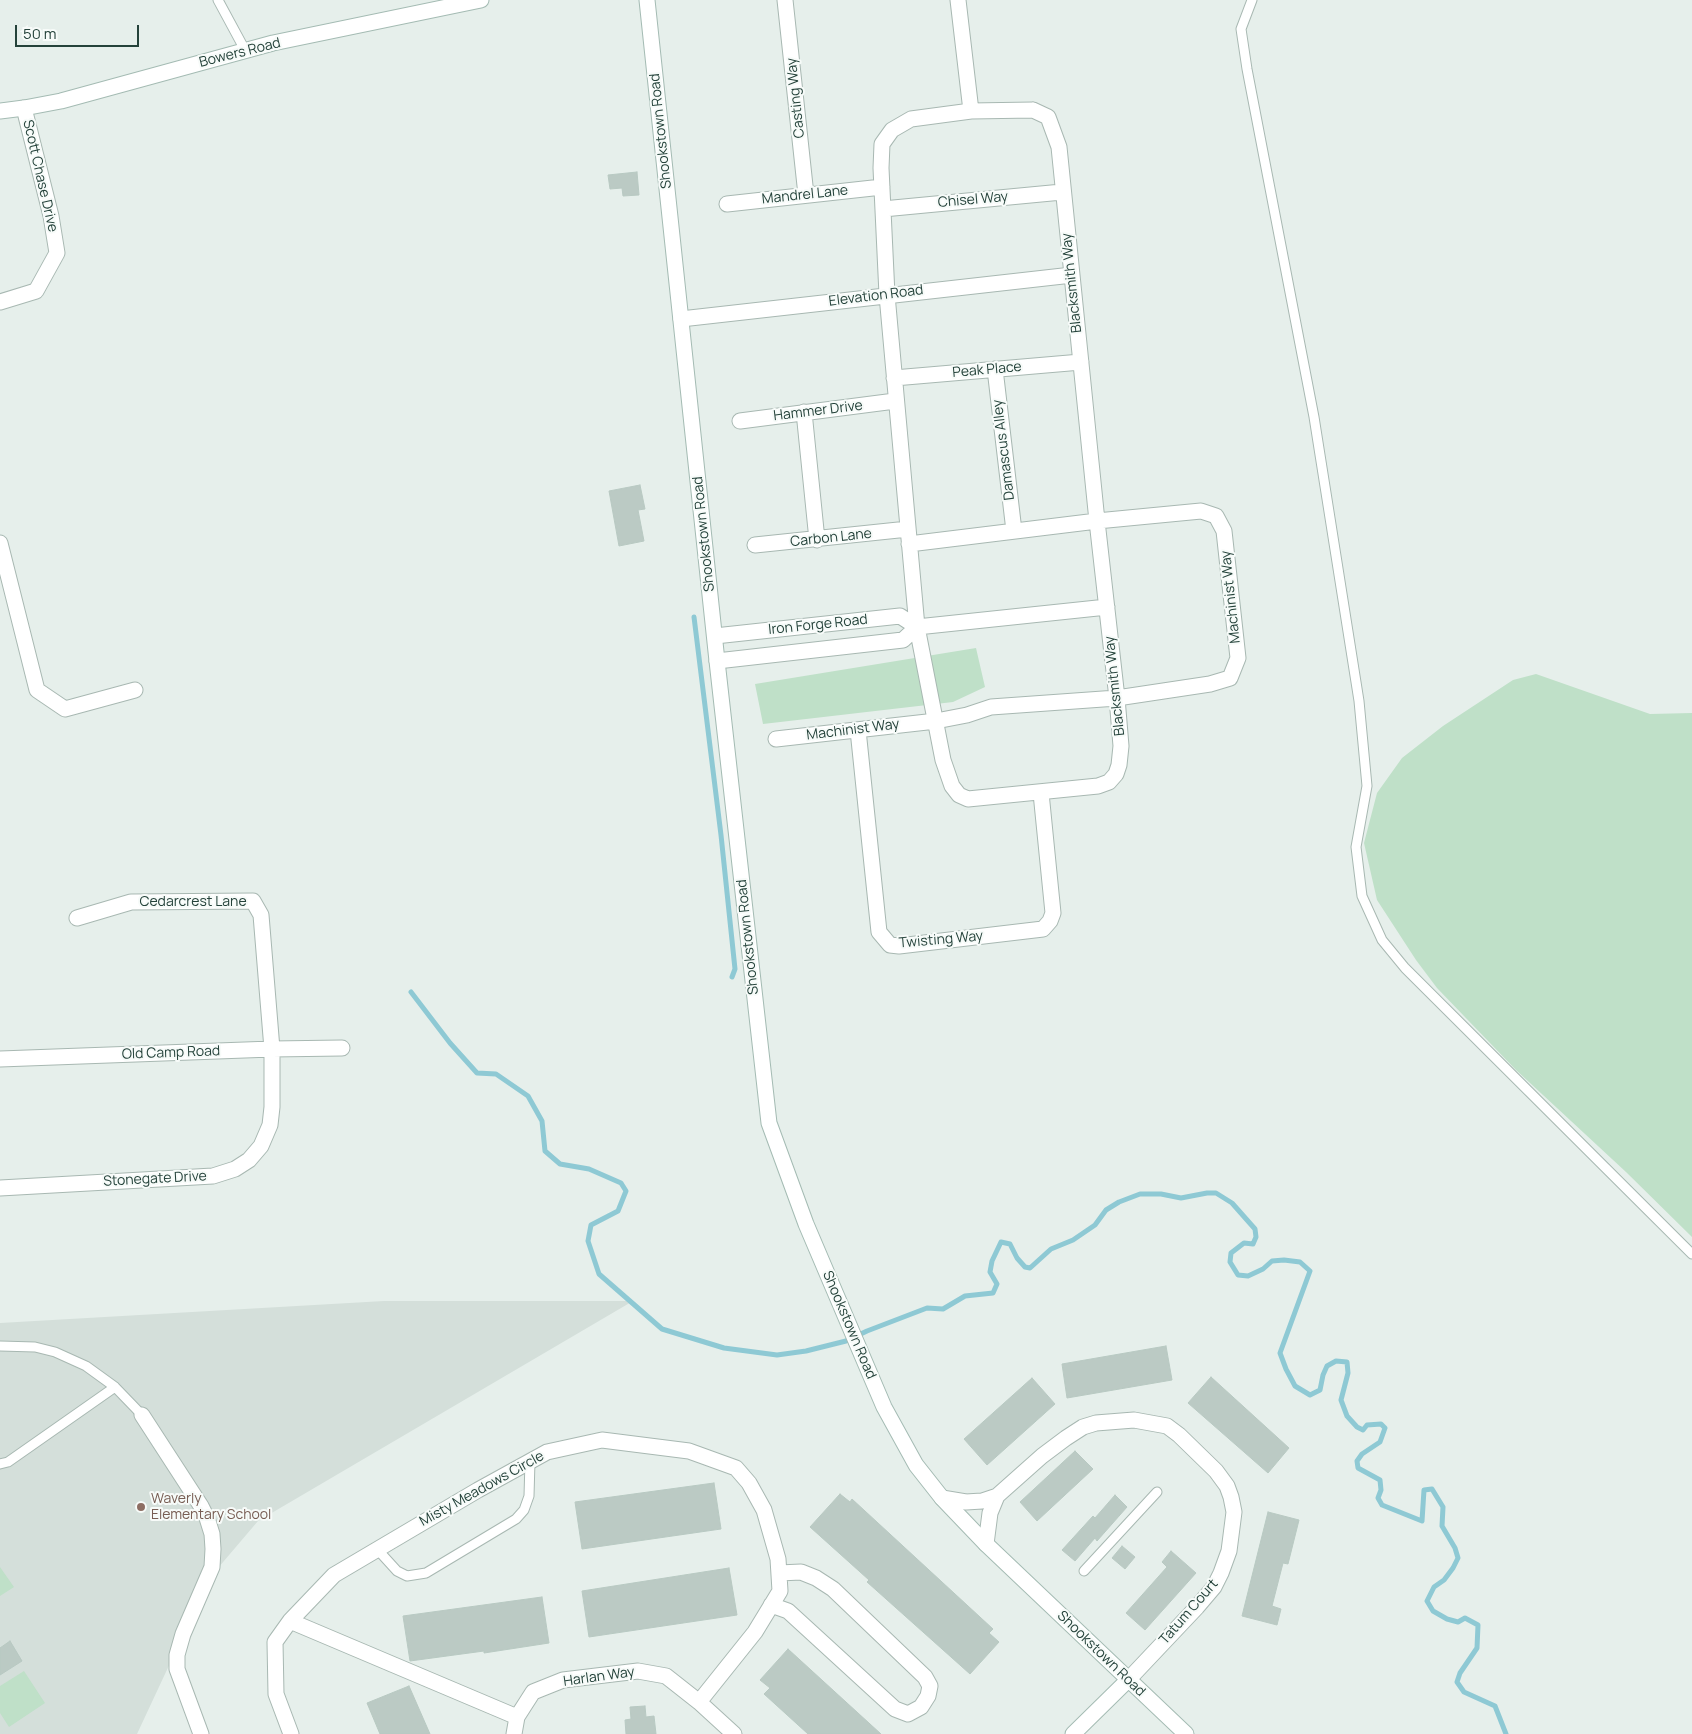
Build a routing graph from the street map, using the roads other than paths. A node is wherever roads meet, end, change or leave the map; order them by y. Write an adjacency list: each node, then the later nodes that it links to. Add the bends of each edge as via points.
1 (218, 0): 7 (lane)
2 (481, 0): 7 (street, Bowers Road)
3 (647, 0): 19 (street, Shookstown Road)
4 (785, 0): 13 (street, Casting Way)
5 (958, 0): 10 (street)
6 (1252, 0): 47 (lane, via 1241,30 1246,69 1314,417 1359,701 1367,786 1356,847 1362,896 1382,940 1405,968)
7 (245, 50): 8 (street, Bowers Road, via 61,101)
8 (24, 108): 9 (street, Bowers Road); 18 (street, Scott Chase Drive, via 52,216 57,252 36,291)
9 (0, 111)
10 (971, 111): 11 (street, Blacksmith Way, via 911,118 892,130 882,144); 12 (street, Blacksmith Way, via 1033,110 1048,118 1059,147)
11 (882, 187): 13 (street, Mandrel Lane); 15 (street, Blacksmith Way)
12 (1062, 192): 15 (street, Chisel Way); 16 (street, Blacksmith Way)
13 (806, 195): 14 (street, Mandrel Lane)
14 (727, 204)
15 (883, 209): 17 (street, Blacksmith Way)
16 (1072, 275): 17 (street, Elevation Road); 20 (street, Blacksmith Way)
17 (887, 295): 19 (street, Elevation Road); 22 (street, Blacksmith Way)
18 (0, 302)
19 (681, 320): 34 (street, Shookstown Road)
20 (1080, 362): 21 (street, Peak Place); 26 (street, Blacksmith Way)
21 (995, 369): 22 (street, Peak Place); 27 (street, Damascus Alley)
22 (894, 378): 23 (street, Blacksmith Way)
23 (896, 401): 24 (street, Hammer Drive); 28 (street, Blacksmith Way)
24 (804, 412): 25 (street, Hammer Drive); 29 (street)
25 (740, 420)
26 (1097, 521): 27 (street, Machinist Way); 32 (street, Blacksmith Way); 37 (street, Machinist Way, via 1201,511 1216,516 1224,531 1235,628 1238,658 1230,678)
27 (1014, 531): 28 (street, Machinist Way)
28 (909, 537): 29 (street, Carbon Lane); 33 (street, Blacksmith Way)
29 (817, 540): 31 (street, Carbon Lane)
30 (0, 543): 36 (street, via 37,690 65,709)
31 (755, 546)
32 (1107, 607): 33 (street, Iron Forge Road); 37 (street, Blacksmith Way)
33 (917, 627): 34 (street, Iron Forge Road, via 900,616); 35 (street, Iron Forge Road, via 902,640); 38 (street, Blacksmith Way)
34 (714, 636): 35 (street, Shookstown Road)
35 (717, 660): 55 (street, Shookstown Road, via 769,1123 806,1224 884,1407 916,1465)
36 (136, 690)
37 (1117, 698): 38 (street, Machinist Way, via 991,707 967,716); 41 (street, Blacksmith Way, via 1120,765 1116,774 1109,782 1098,786)
38 (936, 721): 39 (street, Machinist Way); 41 (street, Blacksmith Way, via 943,760 952,786 959,795 976,800)
39 (858, 730): 40 (street, Machinist Way); 41 (street, Twisting Way, via 879,932 890,945 1043,929 1053,912)
40 (776, 739)
41 (1042, 793)
42 (77, 918): 43 (street, Cedarcrest Lane, via 131,902 253,901 261,915)
43 (272, 1048): 44 (street, Old Camp Road); 45 (street, Old Camp Road); 46 (street, Stonegate Drive, via 270,1125 261,1146 249,1160 235,1169 213,1176)
44 (342, 1048)
45 (0, 1060)
46 (0, 1188)
47 (1692, 1254)
48 (0, 1346): 49 (lane, via 35,1347 55,1352 86,1366)
49 (115, 1387): 50 (lane); 52 (lane, via 8,1462)
50 (142, 1415): 65 (street, via 201,1506 212,1534 212,1567 177,1655 177,1669)
51 (530, 1461): 57 (street, Misty Meadows Circle); 57 (lane, via 529,1496 516,1520 426,1573 407,1576); 59 (street, Misty Meadows Circle, via 547,1452 602,1440 690,1451 736,1468 764,1510)
52 (0, 1464)
53 (1157, 1492): 58 (lane)
54 (997, 1496): 55 (street, Tatum Court, via 966,1502); 56 (street, via 990,1513); 62 (street, Tatum Court, via 1050,1450 1084,1427 1134,1420 1167,1426 1210,1465 1227,1486 1234,1512 1229,1551 1214,1587)
55 (942, 1498): 56 (street, Shookstown Road)
56 (986, 1544): 62 (street, Shookstown Road)
57 (377, 1549): 61 (street, Misty Meadows Circle, via 334,1575)
58 (1084, 1571)
59 (779, 1573): 60 (street, Misty Meadows Circle, via 780,1591); 60 (street, via 801,1572 833,1589 926,1676 930,1686 928,1696 921,1707 908,1714 895,1709 788,1611)
60 (771, 1605): 63 (street, Misty Meadows Circle, via 756,1632)
61 (290, 1621): 64 (street); 66 (street, Misty Meadows Circle, via 275,1642 276,1694)
62 (1128, 1680): 69 (street, Tatum Court); 70 (street, Shookstown Road)
63 (699, 1702): 64 (street, Harlan Way, via 666,1676 638,1671 562,1680 533,1692); 68 (street, Harlan Way)
64 (517, 1717): 67 (street, Harlan Way)
65 (201, 1734)
66 (291, 1734)
67 (514, 1734)
68 (734, 1734)
69 (1073, 1734)
70 (1186, 1734)

